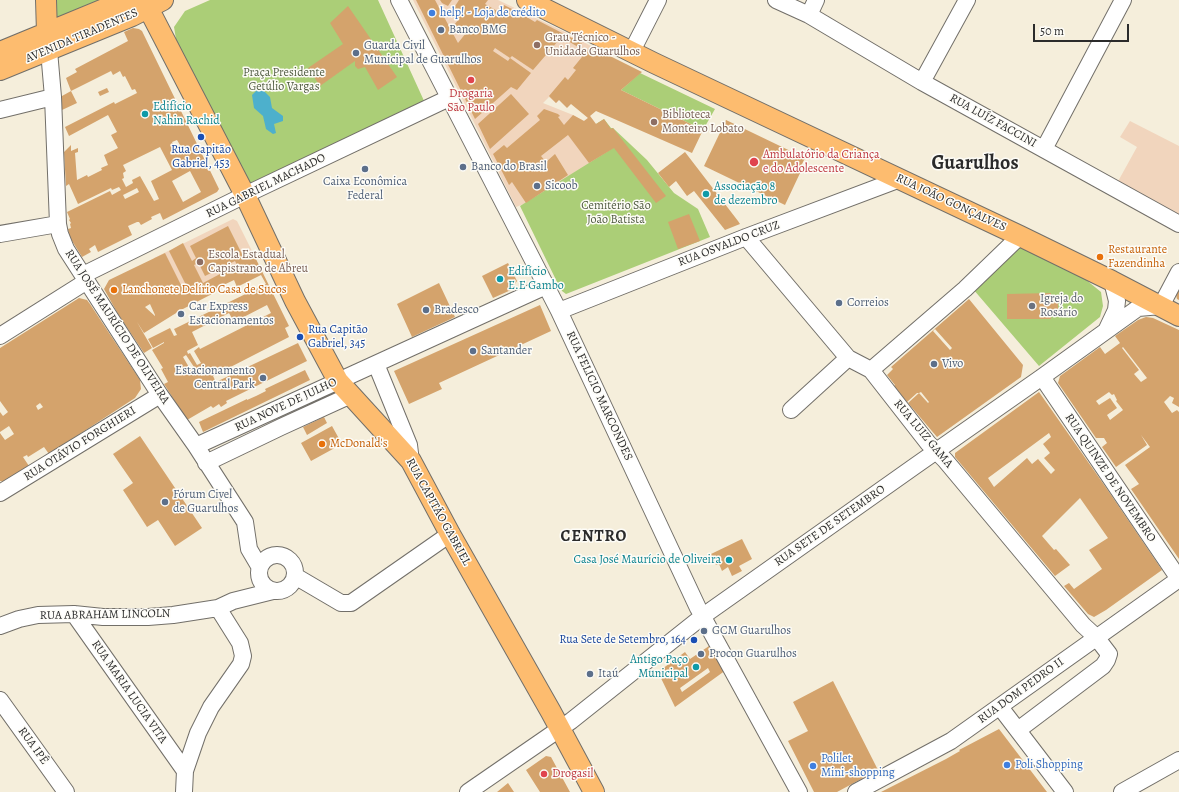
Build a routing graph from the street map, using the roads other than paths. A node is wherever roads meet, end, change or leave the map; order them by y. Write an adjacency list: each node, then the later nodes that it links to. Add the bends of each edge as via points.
1 (46, 0): 12 (main road)
2 (126, 0): 12 (main road, AVENIDA TIRADENTES)
3 (399, 0): 18 (street, RUA FELICIO MARCONDES)
4 (527, 0): 13 (main road, RUA JOÃO GONÇALVES)
5 (658, 0): 13 (street)
6 (776, 0): 11 (street, RUA LUÍZ FACCINI)
7 (816, 0): 11 (street)
8 (967, 0): 16 (street)
9 (1123, 0): 20 (street)
10 (152, 3): 12 (main road, AVENIDA TIRADENTES, via 132,16); 22 (main road, RUA CAPITÃO GABRIEL)
11 (809, 15): 16 (street, RUA LUÍZ FACCINI)
12 (48, 42): 14 (main road, AVENIDA TIRADENTES); 15 (main road, AVENIDA TIRADENTES); 17 (street, RUA JOSÉ MAURÍCIO DE OLIVEIRA)
13 (632, 51): 21 (main road, RUA JOÃO GONÇALVES)
14 (0, 52)
15 (0, 70)
16 (922, 82): 20 (street, RUA LUÍZ FACCINI)
17 (53, 97): 19 (street); 23 (street, RUA JOSÉ MAURÍCIO DE OLIVEIRA)
18 (449, 98): 22 (street, RUA GABRIEL MACHADO); 31 (street, RUA FELICIO MARCONDES)
19 (0, 110)
20 (1044, 149): 24 (street, RUA LUÍZ FACCINI)
21 (900, 179): 26 (main road, RUA JOÃO GONÇALVES); 27 (street, RUA OSVALDO CRUZ)
22 (245, 196): 29 (street, RUA GABRIEL MACHADO); 41 (main road, RUA CAPITÃO GABRIEL, via 295,301)
23 (58, 224): 25 (street); 29 (street, RUA JOSÉ MAURÍCIO DE OLIVEIRA, via 66,249)
24 (1179, 224)
25 (0, 234)
26 (1020, 236): 30 (main road, RUA JOÃO GONÇALVES); 39 (street, via 965,289)
27 (746, 237): 33 (street, RUA OSVALDO CRUZ); 37 (street, RUA LUIZ GAMA)
28 (1179, 272): 32 (street)
29 (85, 278): 36 (street, RUA GABRIEL MACHADO); 42 (street, RUA JOSÉ MAURÍCIO DE OLIVEIRA)
30 (1112, 281): 32 (main road, RUA JOÃO GONÇALVES); 35 (street, RUA SETE DE SETEMBRO, via 1117,301 1116,310)
31 (546, 286): 33 (street, RUA FELICIO MARCONDES); 38 (street, RUA NOVE DE JULHO)
32 (1161, 306): 34 (main road, RUA JOÃO GONÇALVES); 35 (street, RUA SETE DE SETEMBRO, via 1138,308)
33 (558, 311): 57 (street, RUA FELICIO MARCONDES)
34 (1179, 316)
35 (1106, 331): 40 (street, RUA SETE DE SETEMBRO)
36 (0, 336)
37 (848, 358): 39 (street, RUA LUIZ GAMA); 43 (street)
38 (376, 364): 41 (street, RUA NOVE DE JULHO); 46 (street, via 409,444)
39 (871, 370): 45 (street, RUA LUIZ GAMA)
40 (1042, 377): 45 (street, RUA SETE DE SETEMBRO); 52 (street, RUA QUINZE DE NOVEMBRO)
41 (345, 388): 44 (street, RUA NOVE DE JULHO); 46 (main road, RUA CAPITÃO GABRIEL); 47 (street, RUA NOVE DE JULHO, via 280,427)
42 (160, 395): 44 (street, RUA JOSÉ MAURÍCIO DE OLIVEIRA); 48 (street, RUA OTÁVIO FORGHIERI)
43 (791, 410)
44 (196, 446): 47 (street, RUA JOSÉ MAURÍCIO DE OLIVEIRA)
45 (936, 451): 57 (street, RUA SETE DE SETEMBRO); 59 (street, RUA LUIZ GAMA, via 1083,625)
46 (411, 461): 49 (main road, RUA CAPITÃO GABRIEL)
47 (206, 463): 50 (street, RUA JOSÉ MAURÍCIO DE OLIVEIRA, via 245,522 250,549)
48 (0, 493)
49 (450, 534): 51 (street, via 351,603 341,603); 62 (main road, RUA CAPITÃO GABRIEL)
50 (259, 569): 51 (street, via 263,560 273,554 285,556 294,564); 53 (street, via 262,584); 54 (street, RUA ABRAHAM LINCOLN)
51 (295, 576): 53 (street, via 287,588)
52 (1179, 579): 59 (street, RUA DOM PEDRO II)
53 (274, 591): 54 (street, RUA ABRAHAM LINCOLN)
54 (233, 601): 55 (street, RUA ABRAHAM LINCOLN)
55 (218, 608): 56 (street, RUA ABRAHAM LINCOLN, via 148,617); 65 (street, via 240,643 243,656 241,664 201,726)
56 (74, 614): 58 (street, RUA ABRAHAM LINCOLN, via 19,618); 65 (street, RUA MARIA LUCIA VITA)
57 (703, 616): 62 (street, RUA SETE DE SETEMBRO); 70 (street, RUA FELICIO MARCONDES)
58 (0, 626)
59 (1096, 637): 61 (street, RUA DOM PEDRO II); 63 (street, RUA LUIZ GAMA, via 1109,654 1103,666)
60 (0, 700): 66 (street, RUA IPÊ)
61 (1000, 707): 63 (street); 71 (street, RUA DOM PEDRO II, via 951,741)
62 (560, 729): 68 (street, RUA SETE DE SETEMBRO); 69 (main road, RUA CAPITÃO GABRIEL)
63 (1018, 730): 72 (street)
64 (1179, 760): 73 (street)
65 (185, 771): 67 (street)
66 (66, 792)
67 (184, 792)
68 (468, 792)
69 (594, 792)
70 (799, 792)
71 (856, 792)
72 (1065, 792)
73 (1122, 792)

